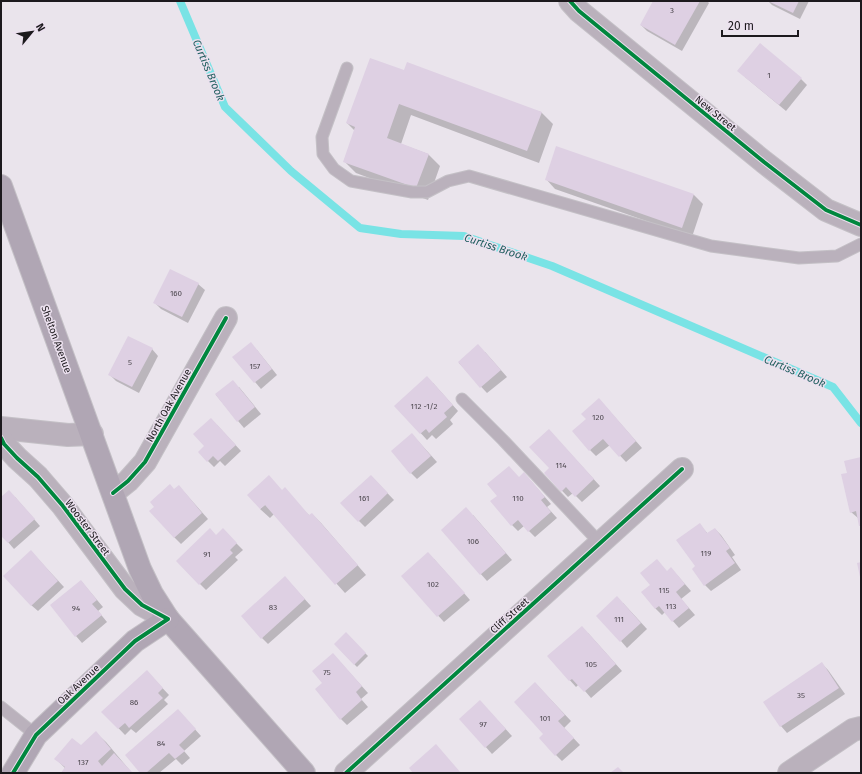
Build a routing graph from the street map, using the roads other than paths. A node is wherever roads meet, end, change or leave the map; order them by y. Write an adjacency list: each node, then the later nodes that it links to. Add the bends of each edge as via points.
1 (570, 1): 4 (street, New Street, via 770,167 826,210)
2 (346, 68): 5 (lane, via 322,137 323,154 334,170 352,181 412,192 427,192 448,181 469,176 711,246 799,258 837,256)
3 (1, 186): 9 (main road, Shelton Avenue)
4 (861, 225)
5 (861, 244)
6 (226, 318): 12 (street, North Oak Avenue, via 145,462)
7 (462, 399): 13 (lane)
8 (1, 428): 9 (street, via 68,435)
9 (92, 434): 12 (main road, Shelton Avenue)
10 (1, 438): 14 (street, Wooster Street, via 63,506 125,589 142,606)
11 (682, 469): 13 (street, Cliff Street)
12 (114, 493): 14 (main road, Wooster Street, via 140,569)
13 (600, 543): 20 (street, Cliff Street)
14 (168, 619): 17 (main road, Oak Avenue, via 135,641); 19 (main road, Wooster Street)
15 (1, 707): 17 (lane)
16 (858, 725): 21 (street)
17 (36, 735): 18 (main road, Oak Avenue)
18 (13, 773)
19 (304, 773)
20 (346, 773)
21 (789, 773)

